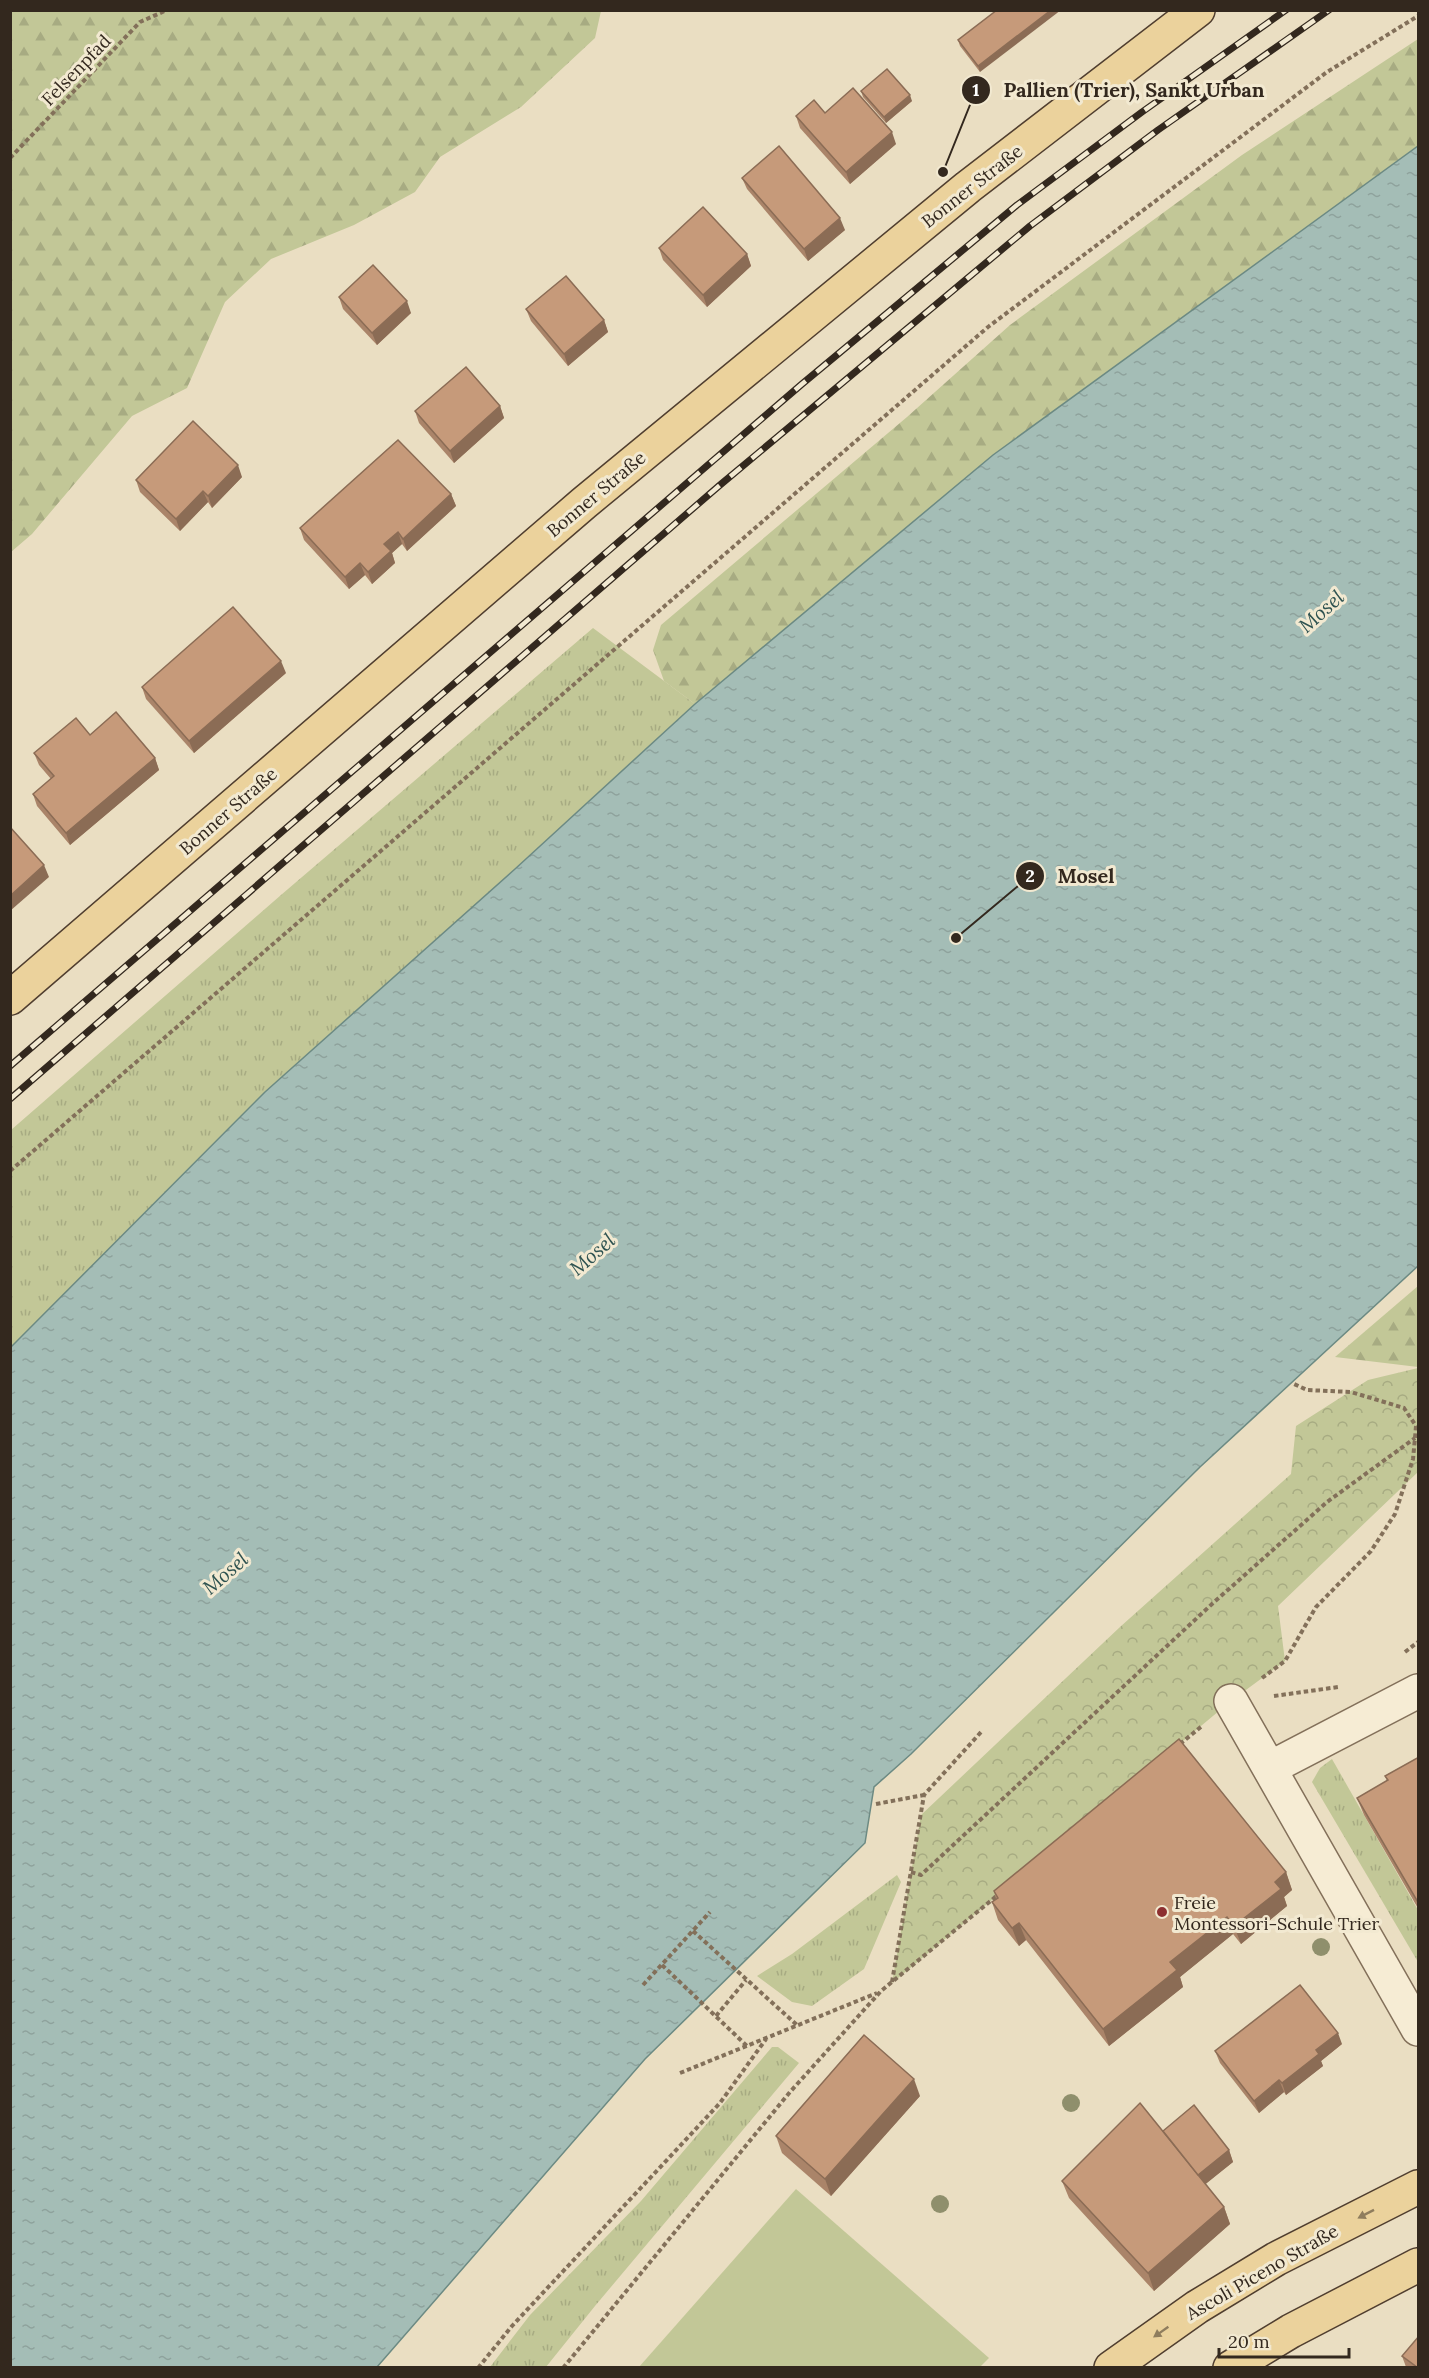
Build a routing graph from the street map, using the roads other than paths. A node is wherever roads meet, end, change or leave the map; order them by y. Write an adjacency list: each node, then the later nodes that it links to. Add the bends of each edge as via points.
1 (1198, 10): 2 (main road, Bonner Straße, via 968,187 584,503)
2 (10, 998)
3 (1419, 1692): 5 (street)
4 (1231, 1701): 5 (street)
5 (1270, 1768): 6 (street)
6 (1419, 2029)
7 (1419, 2187): 11 (main road, Ascoli Piceno Straße, one-way to 11, via 1276,2259 1197,2307)
8 (1419, 2250): 10 (main road)
9 (1419, 2265): 10 (main road)
10 (1361, 2294): 12 (main road)
11 (1111, 2367)
12 (1230, 2367)

